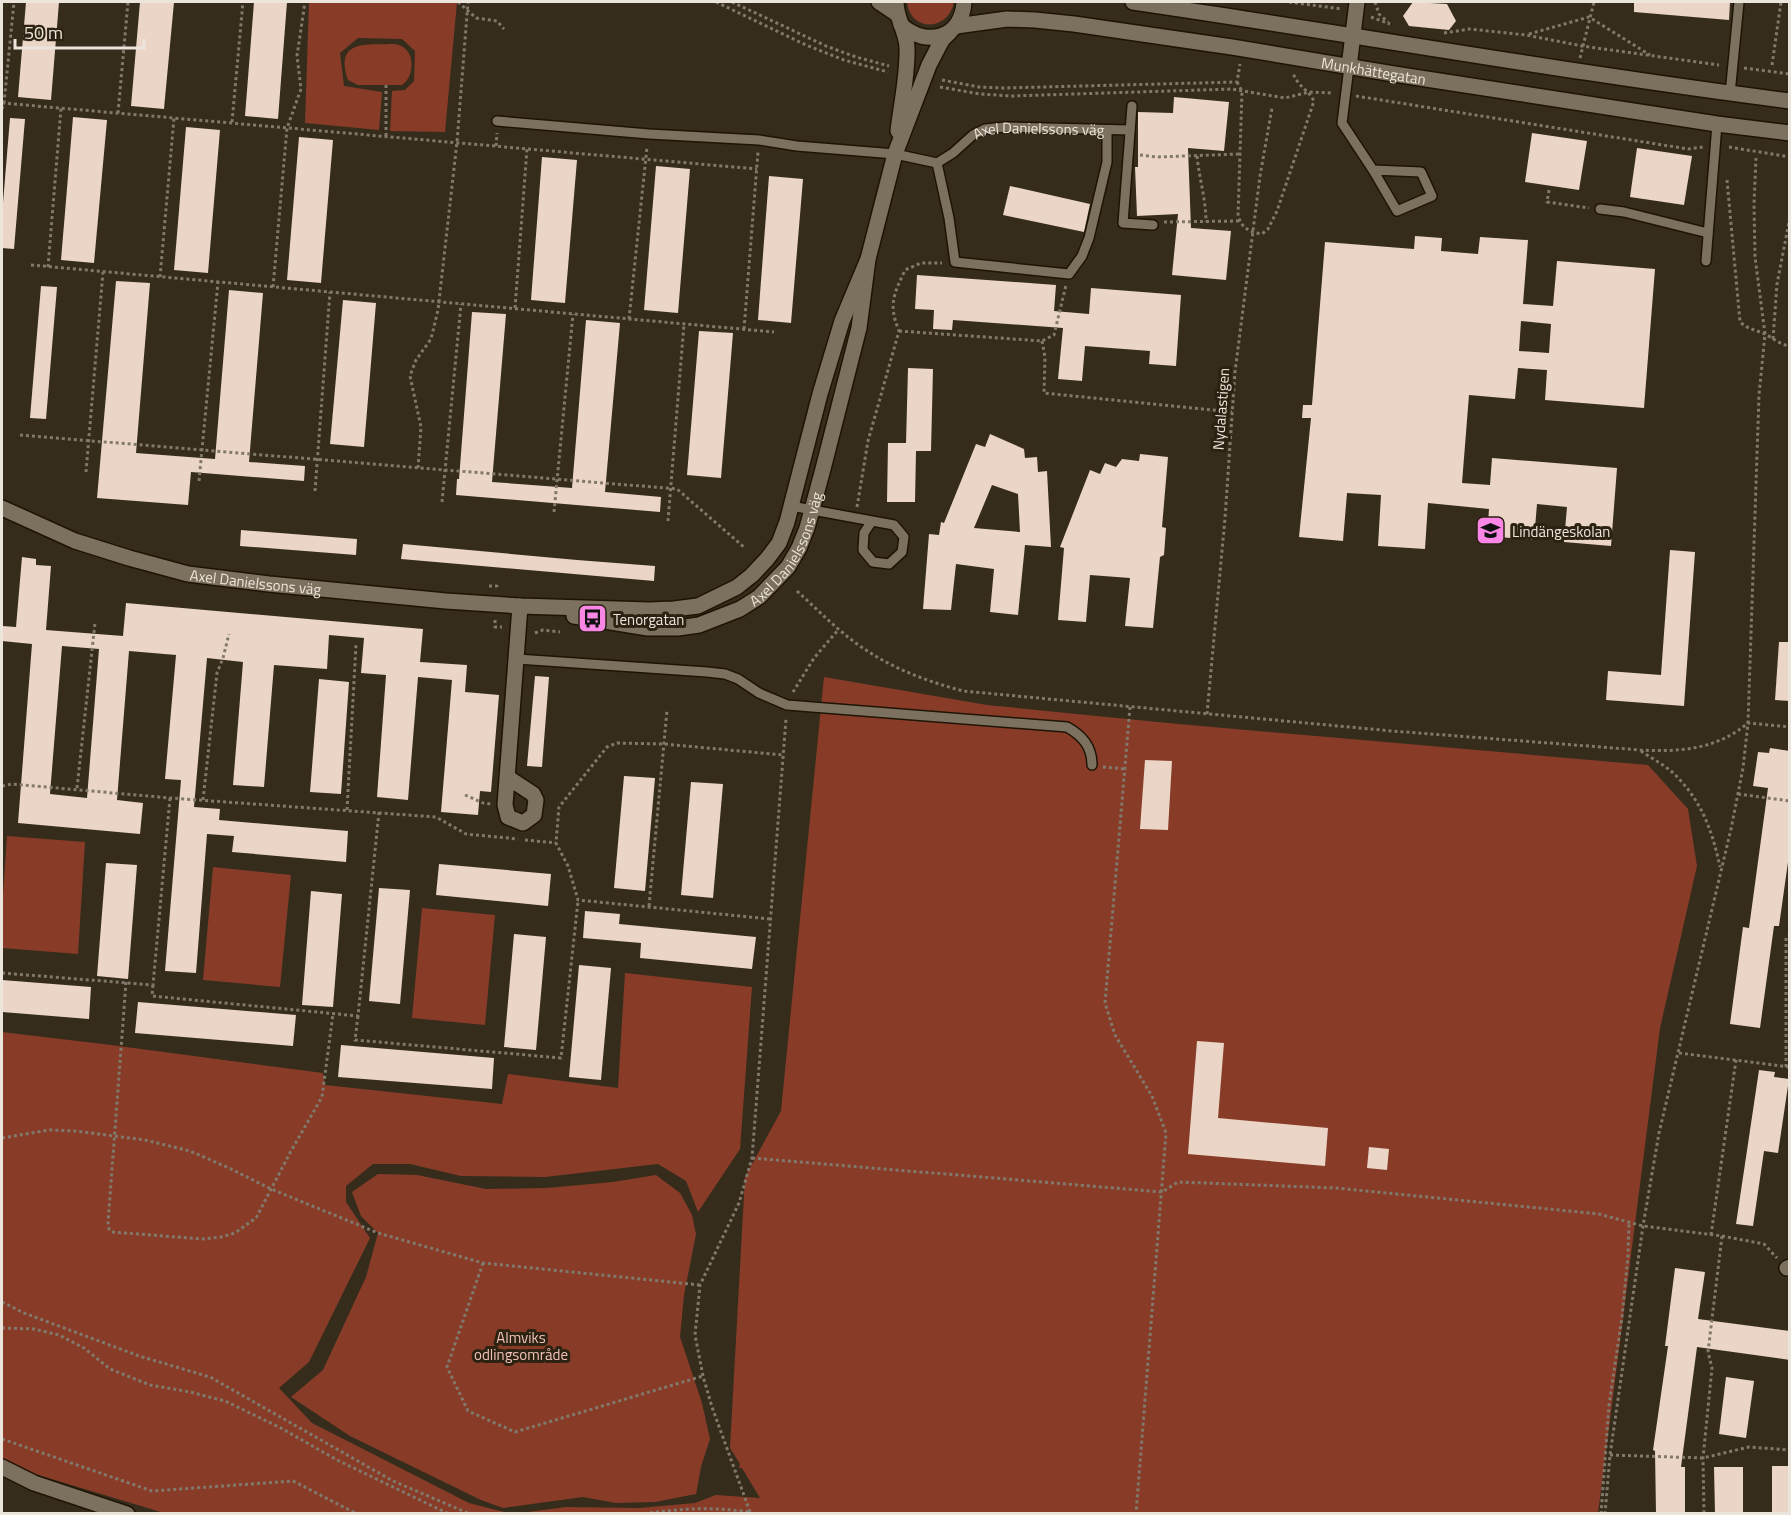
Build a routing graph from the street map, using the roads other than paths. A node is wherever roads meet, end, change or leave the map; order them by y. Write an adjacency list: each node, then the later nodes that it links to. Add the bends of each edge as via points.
1 (879, 2): 6 (street, Munkhättegatan)
2 (964, 2): 7 (street, via 962,15)
3 (1133, 2): 8 (street, Munkhättegatan)
4 (1739, 2): 10 (lane)
5 (1356, 6): 8 (street)
6 (898, 14): 7 (street, Munkhättegatan, via 915,34 926,38); 18 (street, Axel Danielssons väg, via 907,45 907,61)
7 (953, 29): 9 (street, Munkhättegatan, via 981,21 1035,20); 18 (street, Axel Danielssons väg, via 942,40 929,65)
8 (1353, 36): 9 (street); 10 (street, Munkhättegatan)
9 (1349, 67): 14 (street, Munkhättegatan); 20 (lane, via 1342,123)
10 (1730, 94): 11 (street, Munkhättegatan)
11 (1790, 101)
12 (1132, 106): 16 (lane)
13 (497, 121): 18 (lane)
14 (1717, 124): 17 (street, Munkhättegatan); 23 (lane)
15 (1107, 130): 16 (lane); 19 (lane, Axel Danielssons väg, via 985,129); 19 (lane, Axel Danielssons väg, via 1107,162 1089,238 1083,256 1069,274 954,262 950,218)
16 (1130, 130): 22 (lane, via 1123,224)
17 (1790, 133)
18 (895, 154): 19 (lane); 24 (street, Axel Danielssons väg)
19 (937, 163)
20 (1373, 170): 20 (lane, via 1397,211 1432,196 1421,172)
21 (1600, 209): 23 (lane)
22 (1154, 225)
23 (1708, 233): 25 (lane)
24 (868, 259): 26 (street, Axel Danielssons väg, via 842,321); 28 (street, Axel Danielssons väg, via 859,328)
25 (1706, 261)
26 (791, 506): 28 (lane); 30 (street, Axel Danielssons väg, via 778,543 752,575 698,606 649,610)
27 (2, 508): 30 (street, Axel Danielssons väg, via 75,541 188,574 363,594)
28 (812, 510): 29 (lane); 30 (street, Axel Danielssons väg, via 799,548 774,583 740,609 699,625 648,628)
29 (872, 521): 29 (lane, via 894,525 904,537 902,552 889,564 873,562 863,550 864,533)
30 (520, 606): 31 (street)
31 (523, 660): 32 (lane, via 725,674 787,705 1067,727 1090,747); 33 (street)
32 (1092, 765)
33 (507, 777): 33 (street, via 508,817 523,823 534,814 536,800)
34 (2, 1467): 35 (street, via 34,1483)
35 (127, 1514)

